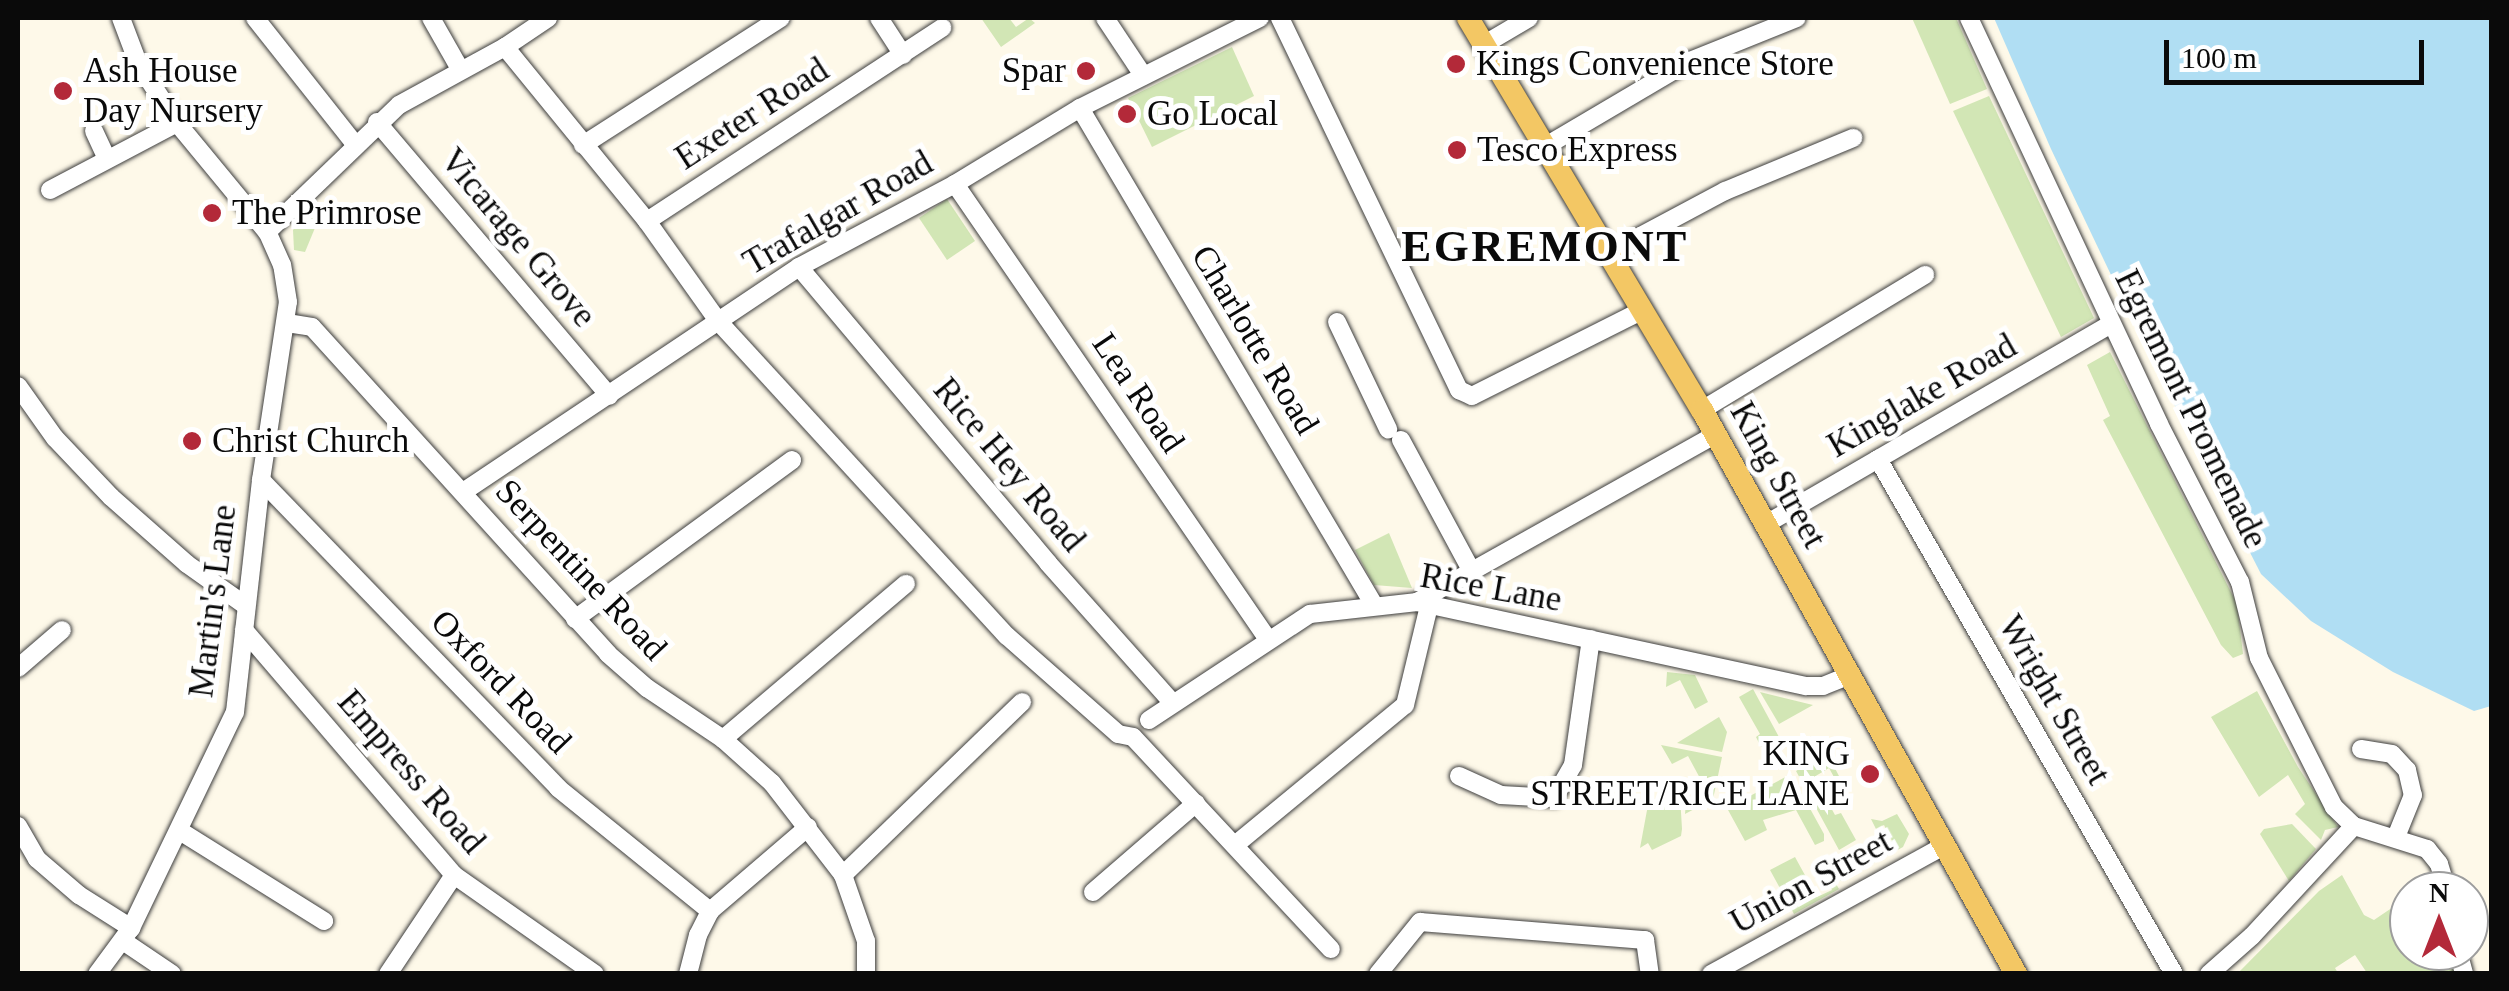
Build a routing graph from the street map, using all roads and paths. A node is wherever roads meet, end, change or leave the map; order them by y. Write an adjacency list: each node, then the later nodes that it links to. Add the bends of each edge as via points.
1 (121, 18): 22 (street, Martin's Lane, via 138,63)
2 (255, 18): 25 (street)
3 (431, 18): 18 (street)
4 (548, 18): 16 (street)
5 (781, 18): 26 (street)
6 (879, 18): 17 (street)
7 (1105, 18): 19 (street)
8 (1260, 18): 19 (street, Trafalgar Road)
9 (1280, 18): 36 (street, via 1458,390 1472,396)
10 (1468, 18): 15 (main road, King Street)
11 (1528, 18): 15 (street)
12 (1797, 18): 27 (street, via 1690,61)
13 (1969, 18): 40 (street, Egremont Promenade)
14 (942, 28): 17 (street, Exeter Road)
15 (1485, 44): 27 (main road, King Street)
16 (506, 46): 18 (street); 26 (street)
17 (903, 55): 31 (street, Exeter Road)
18 (460, 69): 21 (street)
19 (1143, 75): 20 (street, Trafalgar Road)
20 (1080, 108): 29 (street, Trafalgar Road); 54 (street, Charlotte Road)
21 (377, 122): 25 (street); 42 (street, Vicarage Grove)
22 (177, 123): 28 (street); 32 (street, Martin's Lane)
23 (94, 131): 28 (street)
24 (1854, 138): 33 (street, via 1725,191)
25 (355, 144): 32 (street)
26 (583, 144): 31 (street)
27 (1546, 146): 33 (main road, King Street)
28 (107, 159): 30 (street)
29 (955, 184): 34 (street, Trafalgar Road); 58 (street, Lea Road)
30 (50, 190)
31 (648, 222): 37 (street)
32 (267, 232): 39 (street, Martin's Lane, via 288,287)
33 (1607, 254): 36 (main road, King Street)
34 (799, 266): 37 (street, Trafalgar Road); 63 (street, Rice Hey Road)
35 (1926, 275): 43 (street)
36 (1643, 310): 43 (main road, King Street)
37 (718, 321): 42 (street, Trafalgar Road); 68 (street, via 1007,636 1118,734 1133,737)
38 (1338, 322): 50 (street)
39 (287, 323): 47 (street, Martin's Lane); 48 (street, Serpentine Road, via 312,328)
40 (2111, 324): 45 (street, Kinglake Road); 70 (street, Egremont Promenade, via 2240,582 2259,658 2334,806)
41 (18, 386): 53 (street, via 55,438 111,497)
42 (609, 396): 48 (street, Trafalgar Road)
43 (1702, 410): 44 (main road, King Street)
44 (1716, 434): 49 (main road, King Street); 50 (street)
45 (1878, 459): 49 (street, Kinglake Road); 94 (street, Wright Street)
46 (792, 460): 55 (street)
47 (261, 480): 53 (street, Martin's Lane); 80 (street, Oxford Road, via 558,788)
48 (463, 492): 55 (street, Serpentine Road)
49 (1766, 524): 61 (main road, King Street)
50 (1472, 572): 52 (street)
51 (906, 584): 65 (street)
52 (1423, 604): 54 (street, Rice Lane); 59 (street, Rice Lane); 74 (street, via 1405,704)
53 (246, 606): 57 (street, Martin's Lane)
54 (1374, 606): 58 (street, Rice Lane, via 1310,614)
55 (575, 619): 65 (street, Serpentine Road, via 647,688)
56 (62, 630): 60 (street)
57 (244, 630): 72 (street, Martin's Lane, via 235,712); 77 (street, Empress Road)
58 (1267, 638): 63 (street, Rice Lane)
59 (1591, 639): 61 (street, Rice Lane, via 1806,686); 67 (street, via 1572,765 1554,798 1500,795)
60 (18, 668)
61 (1848, 676): 75 (main road, King Street)
62 (1022, 702): 78 (street)
63 (1172, 702): 64 (street, Rice Lane)
64 (1149, 720)
65 (723, 739): 71 (street, Serpentine Road)
66 (2361, 748): 73 (street, via 2392,754 2407,770 2412,795)
67 (1459, 776)
68 (1196, 802): 74 (street); 79 (street)
69 (18, 826): 82 (street, via 37,859)
70 (2354, 826): 73 (street); 95 (street)
71 (808, 827): 78 (street, Serpentine Road); 80 (street)
72 (180, 831): 81 (street); 82 (street, Martin's Lane)
73 (2396, 837): 76 (street, via 2418,844)
74 (1235, 846): 83 (street)
75 (1942, 847): 92 (street, Union Street); 93 (main road, King Street)
76 (2441, 871)
77 (454, 875): 86 (street); 87 (street, Empress Road)
78 (843, 875): 89 (street, Serpentine Road, via 866,941)
79 (1093, 892)
80 (710, 912): 88 (street)
81 (324, 921)
82 (127, 934): 84 (street, Martin's Lane); 85 (street)
83 (1331, 949)
84 (97, 974)
85 (172, 974)
86 (388, 974)
87 (595, 974)
88 (688, 974)
89 (866, 974)
90 (1378, 974): 91 (street, via 1420,922 1639,939 1648,946)
91 (1650, 974)
92 (1711, 974)
93 (2016, 974)
94 (2174, 974)
95 (2209, 974)

